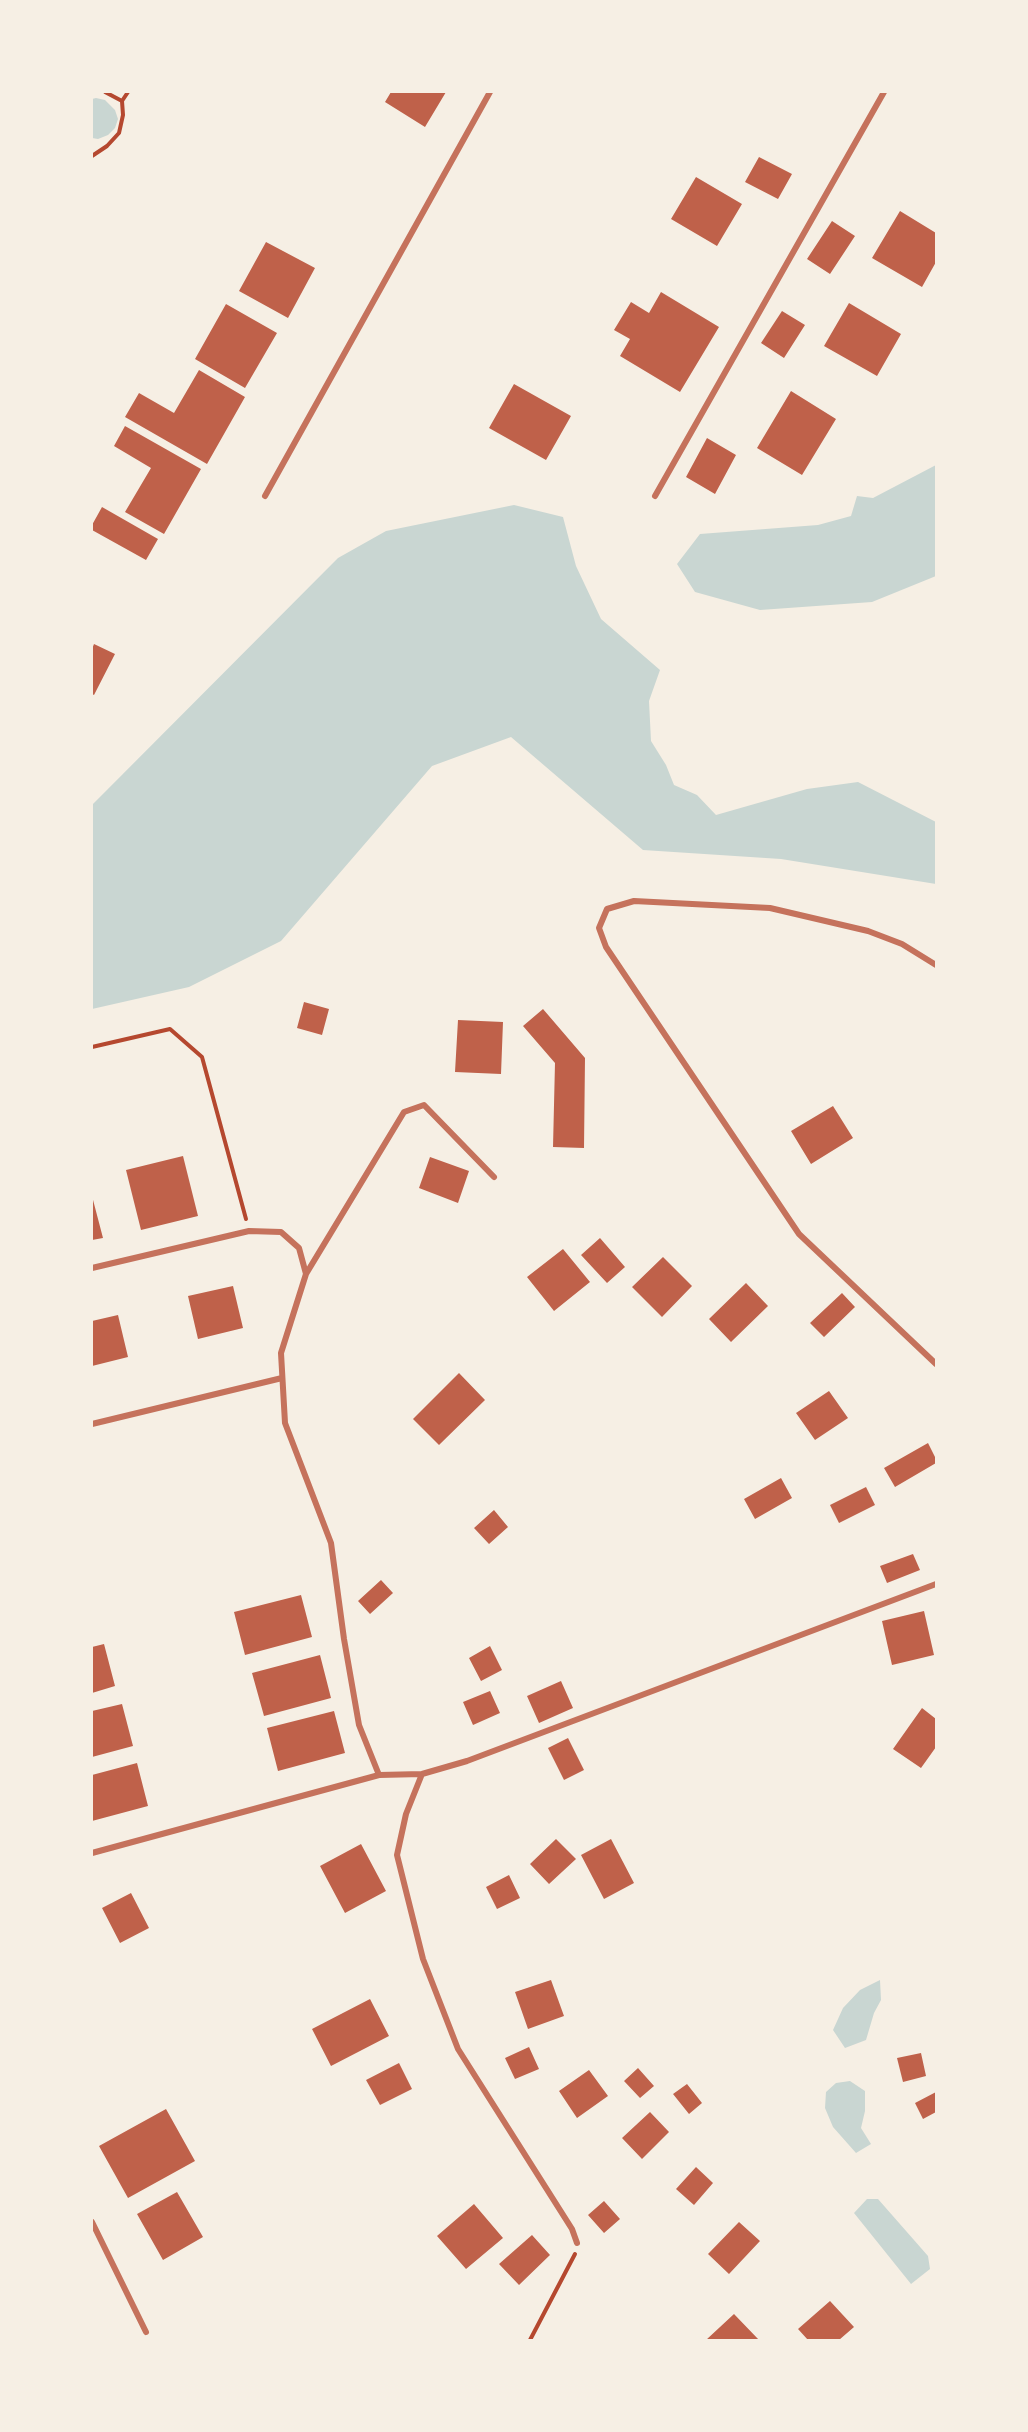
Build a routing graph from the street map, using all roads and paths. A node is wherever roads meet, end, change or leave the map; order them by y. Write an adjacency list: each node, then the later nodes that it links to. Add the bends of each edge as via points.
1 (105, 92): 5 (path)
2 (128, 92): 5 (path)
3 (490, 92): 7 (street)
4 (884, 92): 8 (street)
5 (122, 101): 6 (path, via 119,133)
6 (92, 156)
7 (265, 496)
8 (655, 496)
9 (936, 965): 15 (street, via 903,944 868,931 770,908 634,901 607,909 599,928 606,947 799,1234)
10 (92, 1047): 12 (path, via 170,1029 202,1057)
11 (494, 1177): 14 (street, via 424,1105 404,1112)
12 (249, 1231): 13 (street); 14 (street, via 281,1232 299,1248)
13 (92, 1268)
14 (306, 1274): 16 (street, via 281,1353)
15 (936, 1364)
16 (282, 1378): 17 (street); 20 (street, via 285,1423 331,1543 359,1725)
17 (92, 1424)
18 (936, 1584): 19 (street, via 467,1761)
19 (422, 1774): 20 (street); 23 (street, via 406,1814 397,1855 423,1959 458,2049)
20 (379, 1775): 21 (street)
21 (92, 1853)
22 (92, 2223): 24 (street)
23 (577, 2242): 25 (path, via 575,2258)
24 (146, 2332)
25 (530, 2340)

